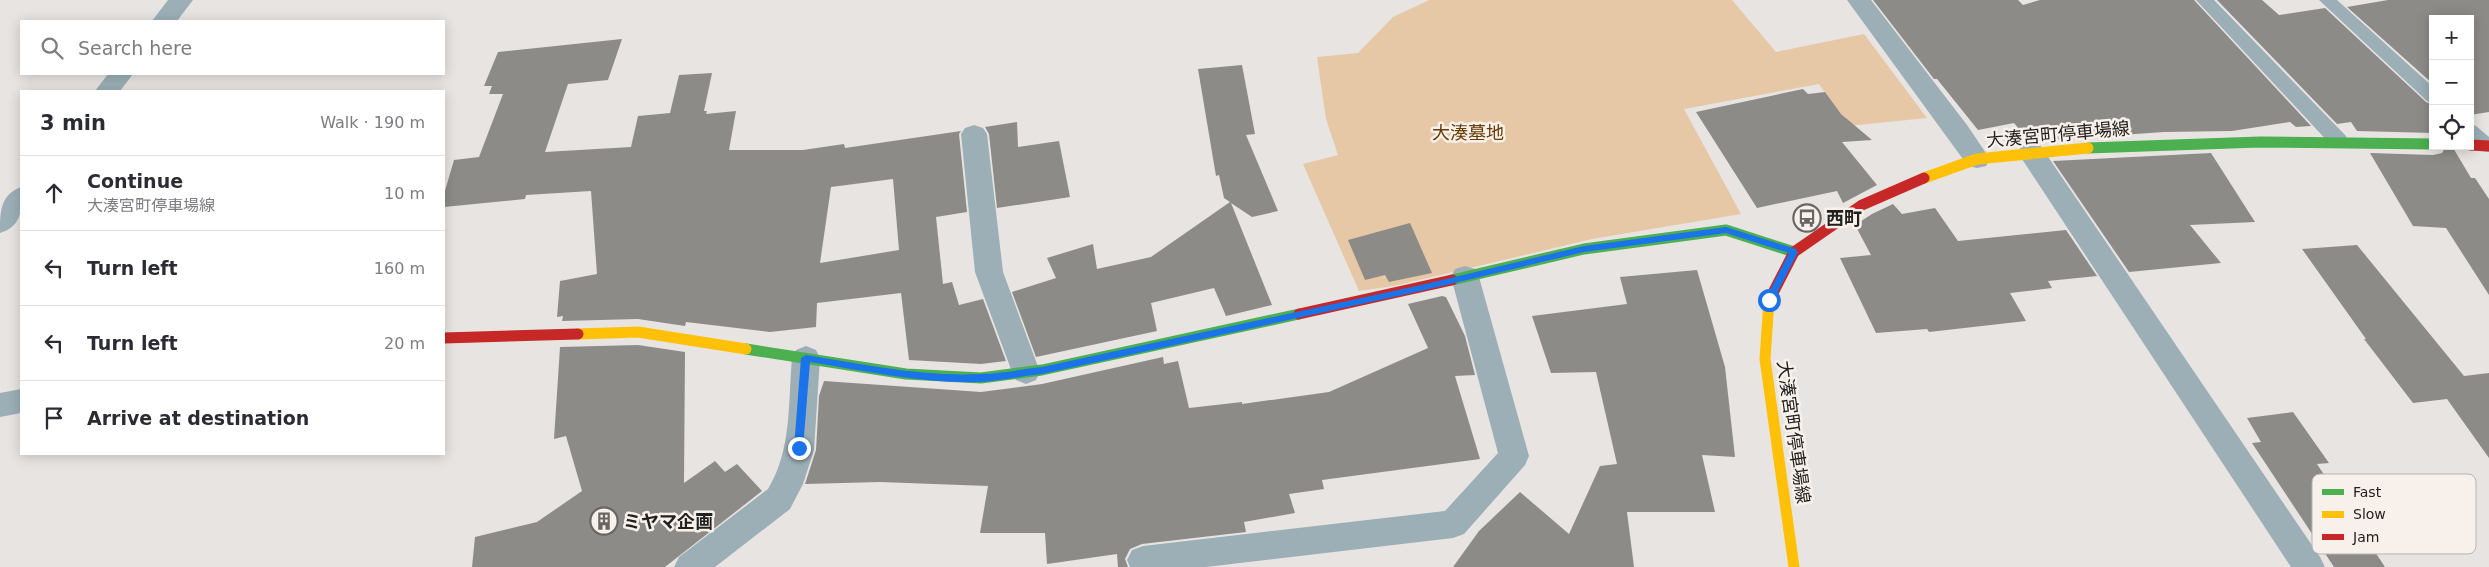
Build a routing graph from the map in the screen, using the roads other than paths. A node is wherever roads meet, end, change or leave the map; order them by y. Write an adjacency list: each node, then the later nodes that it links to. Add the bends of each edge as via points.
1 (182, 0): 5 (street)
2 (1859, 0): 15 (street)
3 (2204, 0): 11 (lane)
4 (2327, 0): 8 (lane)
5 (165, 20)
6 (121, 75): 7 (street)
7 (108, 90)
8 (2429, 92)
9 (974, 134): 22 (street, via 989,272)
10 (2474, 136): 13 (lane)
11 (2339, 141): 12 (street, 大湊宮町停車場線); 14 (street, 大湊宮町停車場線, via 2164,143)
12 (2429, 144)
13 (2482, 146)
14 (2031, 152): 15 (street, 大湊宮町停車場線); 28 (street)
15 (1976, 159): 18 (street, 大湊宮町停車場線, via 1862,205)
16 (20, 198): 17 (street)
17 (0, 223)
18 (1794, 252): 19 (street, via 1726,230 1584,249); 27 (street, 大湊宮町停車場線, via 1769,300 1765,358)
19 (1465, 277): 22 (street); 25 (street, via 1514,456 1453,524)
20 (445, 338): 21 (street, via 638,332)
21 (806, 358): 22 (street, via 945,377 981,378); 26 (street, via 799,448 788,486 779,499)
22 (1026, 372)
23 (20, 401): 24 (street)
24 (0, 405)
25 (1143, 560)
26 (690, 567)
27 (1794, 567)
28 (2309, 567)

